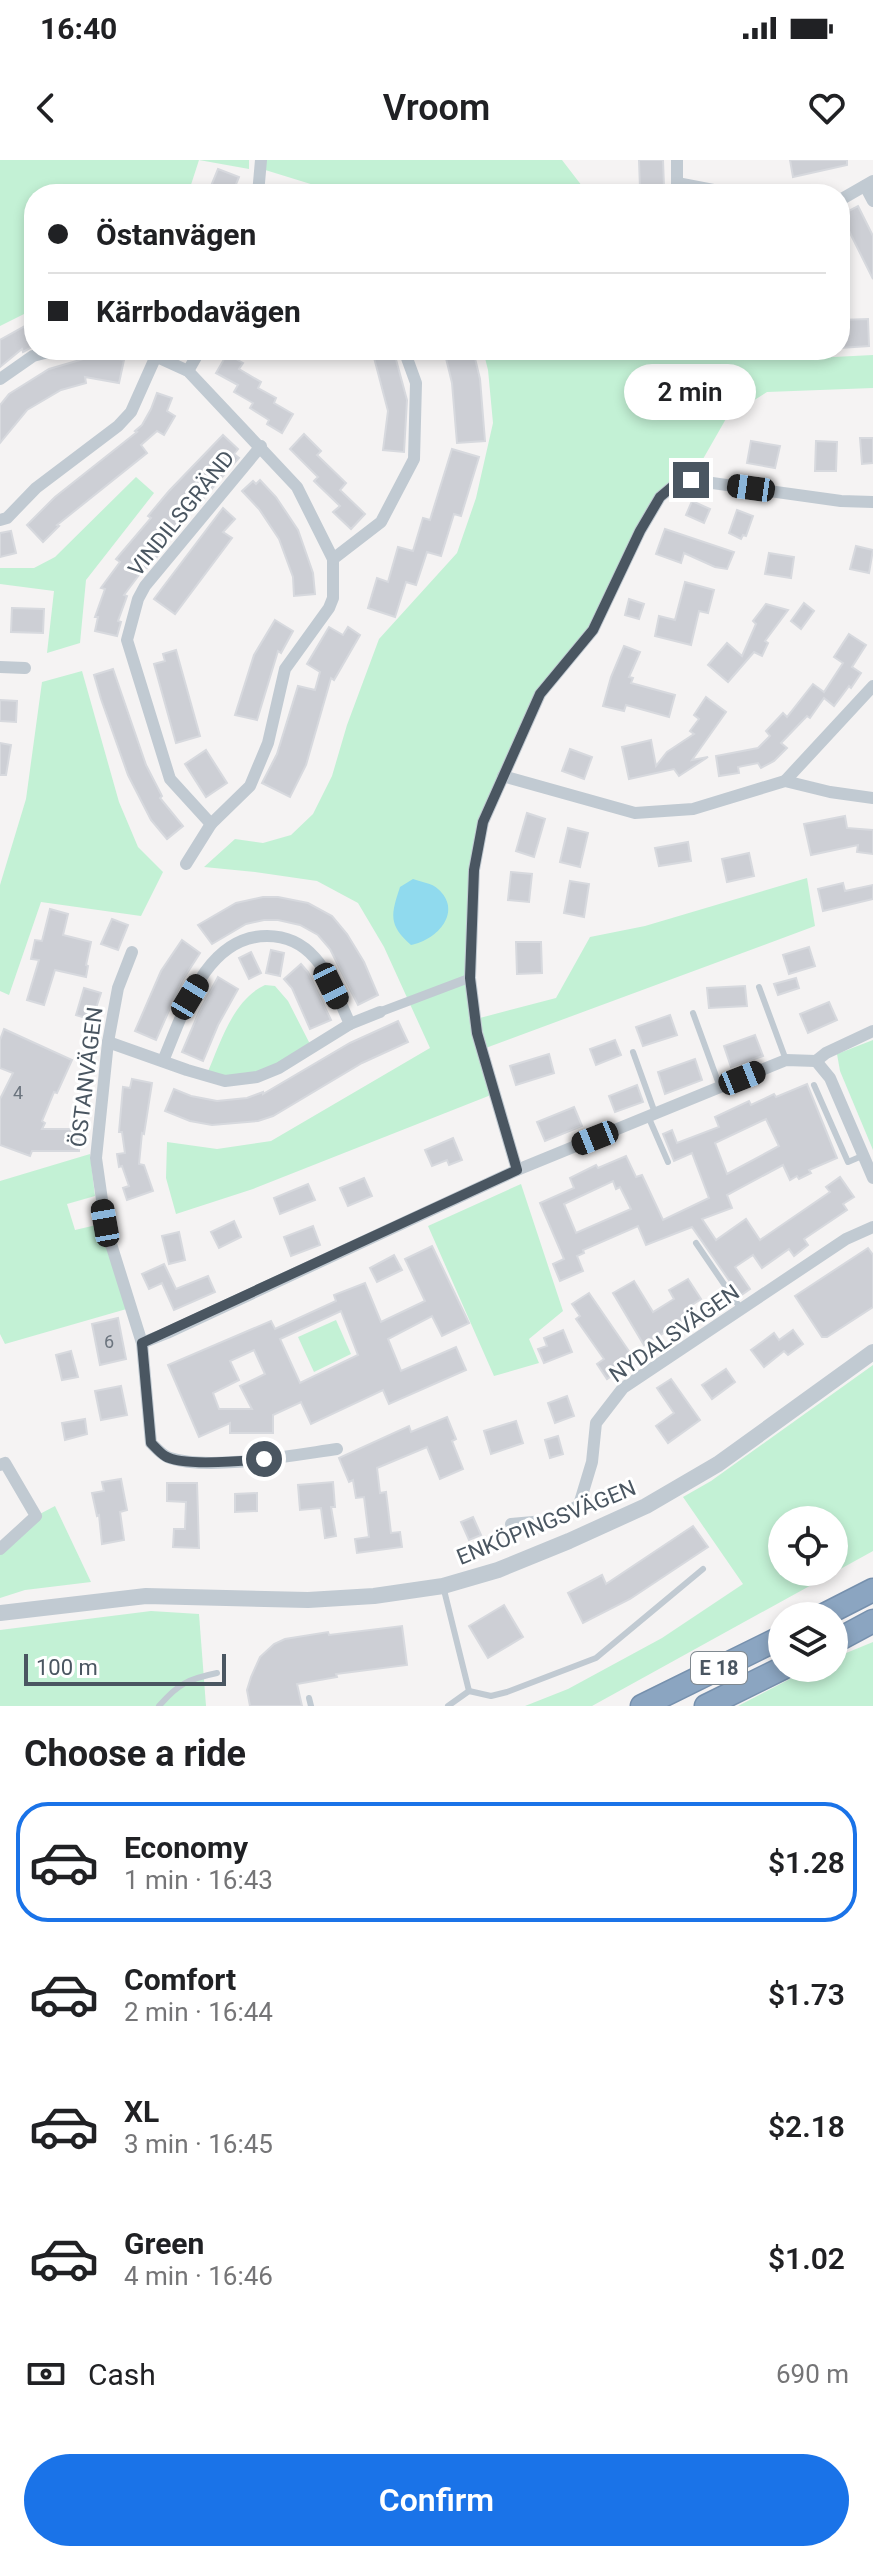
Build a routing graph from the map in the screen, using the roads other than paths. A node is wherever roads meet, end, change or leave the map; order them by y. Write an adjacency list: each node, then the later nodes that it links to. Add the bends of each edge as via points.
1 (261, 160): 4 (street)
2 (677, 160): 5 (street)
3 (869, 183): 6 (street); 7 (street)
4 (259, 184)
5 (677, 184)
6 (850, 194)
7 (873, 201)
8 (27, 360): 14 (street)
9 (154, 360): 17 (street, via 131,412 118,426)
10 (165, 360): 13 (street)
11 (194, 360): 13 (street)
12 (408, 360): 18 (street, via 416,383 414,459 381,522)
13 (188, 371): 15 (street)
14 (0, 379)
15 (261, 446): 18 (street, via 297,487); 25 (street, VINDILSGRÄND, via 145,586 127,640 170,779)
16 (873, 502): 22 (street, via 691,480 673,486 640,531 593,630 540,694)
17 (0, 520)
18 (333, 559): 25 (street, via 333,598 285,669 268,743 250,786)
19 (0, 667): 20 (street)
20 (25, 668)
21 (873, 686): 23 (street)
22 (503, 776): 23 (street, via 635,813 693,809); 28 (street, via 483,822 474,870)
23 (785, 781): 24 (street)
24 (873, 798)
25 (211, 824): 26 (street)
26 (186, 864)
27 (132, 952): 34 (street, ÖSTANVÄGEN, via 118,988)
28 (470, 978): 30 (street); 44 (street, via 477,1033)
29 (759, 987): 36 (lane)
30 (380, 1012): 32 (street)
31 (693, 1013): 40 (lane)
32 (350, 1024): 37 (street, via 257,1077 225,1081); 37 (street, via 317,959 295,941 257,936 220,955 204,974)
33 (873, 1031): 38 (street)
34 (108, 1042): 37 (street); 49 (street, ÖSTANVÄGEN, via 98,1123 98,1182 106,1228)
35 (633, 1052): 41 (lane)
36 (786, 1060): 38 (street); 40 (street)
37 (163, 1061)
38 (816, 1061): 42 (street, via 830,1078)
39 (814, 1085): 42 (lane, via 848,1162)
40 (720, 1087): 41 (street)
41 (651, 1115): 43 (lane); 44 (street)
42 (862, 1156): 45 (street)
43 (668, 1162)
44 (517, 1170): 49 (street)
45 (873, 1178)
46 (873, 1227): 48 (street, NYDALSVÄGEN, via 846,1239)
47 (696, 1243): 48 (lane)
48 (741, 1309): 53 (street, NYDALSVÄGEN, via 623,1388 596,1423 592,1462 579,1505 555,1520)
49 (142, 1343): 51 (street, ÖSTANVÄGEN, via 151,1443 167,1458 242,1462)
50 (873, 1352): 56 (street, ENKÖPINGSVÄGEN, via 718,1464 646,1506 498,1570)
51 (337, 1449)
52 (0, 1465): 54 (street, via 5,1463 36,1516)
53 (511, 1524)
54 (2, 1542)
55 (703, 1569): 65 (lane, via 596,1658 507,1692 491,1696)
56 (443, 1586): 59 (street, ENKÖPINGSVÄGEN, via 308,1600 146,1596); 65 (lane)
57 (873, 1590): 58 (highway)
58 (848, 1603)
59 (0, 1613)
60 (873, 1621): 61 (highway)
61 (848, 1634)
62 (768, 1644): 70 (highway, E 18)
63 (217, 1673): 67 (lane, via 174,1688)
64 (768, 1675): 71 (highway, E 18)
65 (469, 1691): 69 (lane)
66 (309, 1698): 68 (lane)
67 (159, 1706)
68 (311, 1706)
69 (448, 1706)
70 (642, 1706)
71 (706, 1706)

